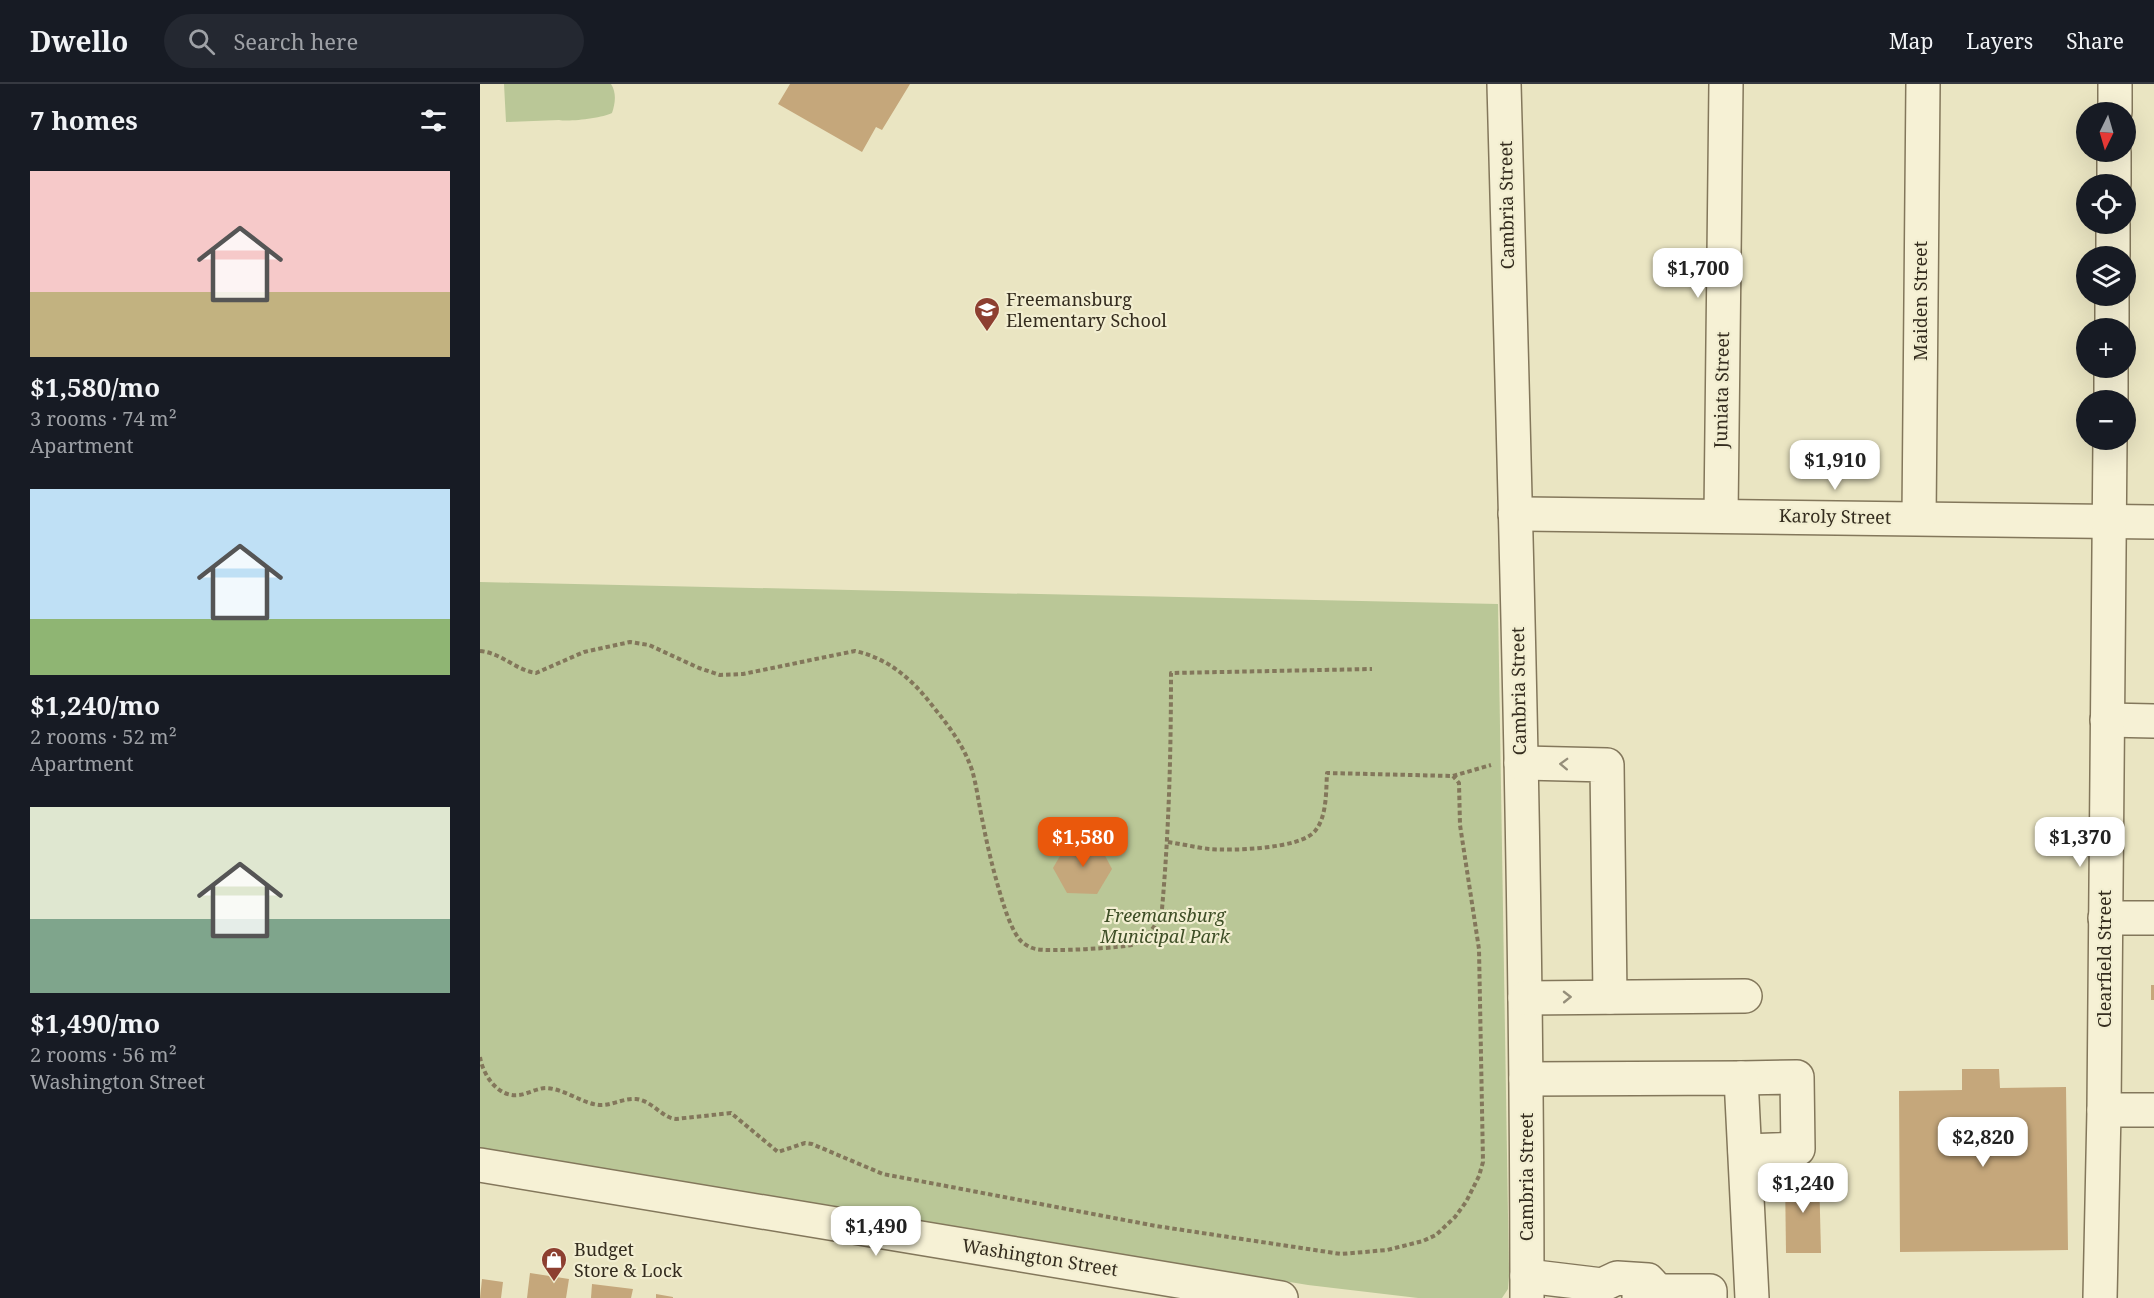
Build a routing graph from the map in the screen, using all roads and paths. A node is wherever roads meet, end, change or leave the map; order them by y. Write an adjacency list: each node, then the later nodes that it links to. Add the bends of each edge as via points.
1 (1504, 84): 7 (street, Cambria Street)
2 (1726, 84): 8 (street, Juniata Street)
3 (1923, 84): 9 (street, Maiden Street)
4 (2115, 84): 5 (street)
5 (2115, 102)
6 (2110, 450): 10 (street, Clearfield Street)
7 (1515, 514): 8 (street, Karoly Street); 16 (street, Cambria Street)
8 (1721, 515): 9 (street, Karoly Street)
9 (1919, 518): 10 (street, Karoly Street)
10 (2109, 521): 11 (street, Karoly Street); 14 (street, Clearfield Street)
11 (2154, 522)
12 (480, 651): 18 (path, via 536,673 584,652 630,642 649,645 720,675 743,674 855,651 888,663 914,683 961,745 972,771 1005,910 1019,939 1035,949 1113,948 1143,939 1162,909)
13 (1372, 669): 18 (path, via 1171,673)
14 (2107, 720): 15 (street); 19 (street, Clearfield Street)
15 (2154, 720)
16 (1506, 764): 17 (path); 22 (street, one-way to 16, via 1607,765); 23 (street, Cambria Street)
17 (1453, 776): 18 (path, via 1327,773 1319,824 1308,838 1251,849 1210,849); 24 (path, via 1459,783 1463,846 1478,933 1483,1162 1474,1188 1455,1217 1423,1241 1359,1253 1318,1252 1145,1224 884,1173 812,1144 778,1152 731,1113 670,1119 655,1107 634,1099 600,1105 545,1088 512,1095 489,1080)
18 (1168, 842)
19 (2105, 918): 20 (street); 27 (street, Clearfield Street)
20 (2154, 918)
21 (1745, 996): 22 (street)
22 (1610, 997): 23 (street, one-way to 22)
23 (1525, 998): 26 (street, Cambria Street)
24 (480, 1057)
25 (1741, 1078): 26 (street); 29 (street); 29 (street, via 1797,1077 1798,1149)
26 (1526, 1079): 31 (street, Cambria Street)
27 (2104, 1110): 28 (street); 35 (street, Clearfield Street)
28 (2154, 1110)
29 (1745, 1150): 34 (street)
30 (480, 1165): 32 (street, Washington Street)
31 (1527, 1287): 33 (street, via 1602,1285 1611,1295 1648,1297 1658,1291 1710,1292)
32 (1281, 1298)
33 (1710, 1298)
34 (1752, 1298)
35 (2100, 1298)

